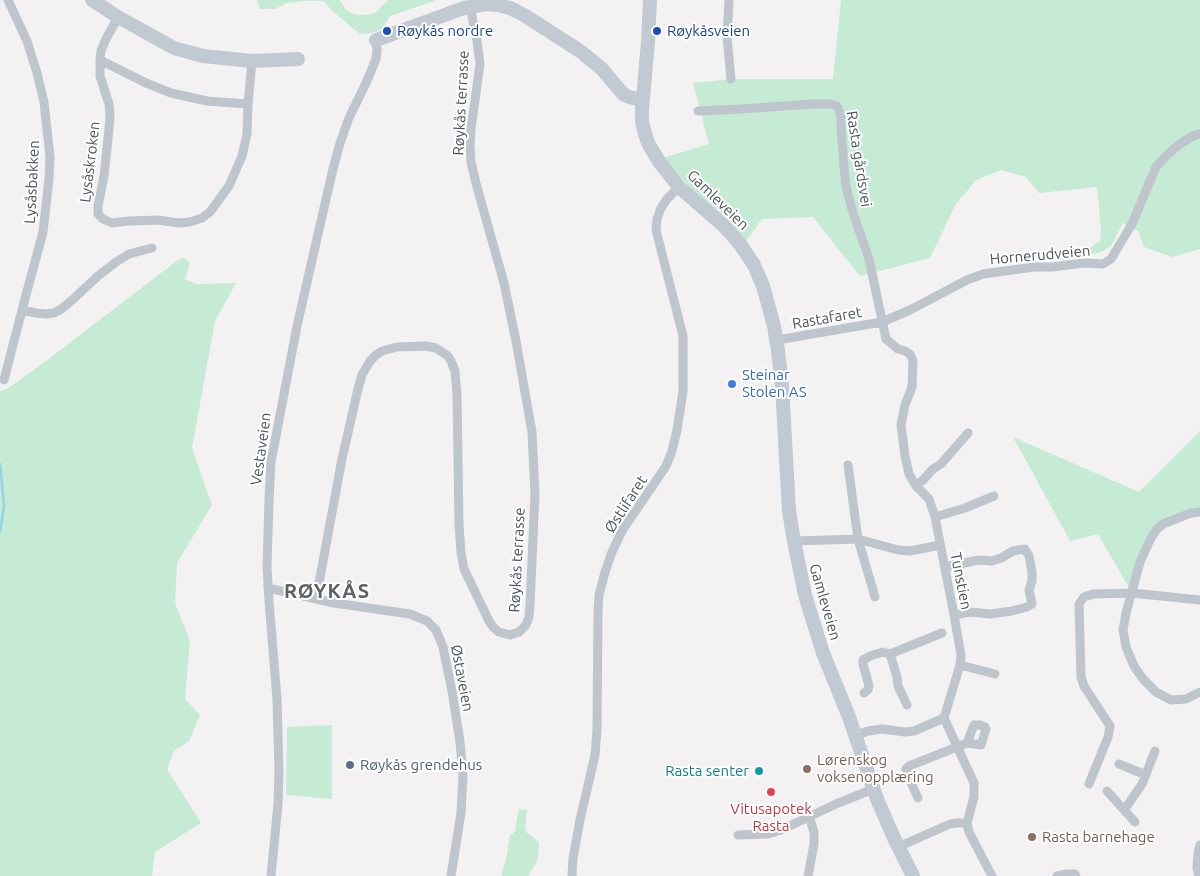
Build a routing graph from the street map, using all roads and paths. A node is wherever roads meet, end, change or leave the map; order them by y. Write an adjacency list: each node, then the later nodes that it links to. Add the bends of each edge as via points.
1 (8, 0): 18 (street, Lysåsbakken, via 27,41 37,73 50,157 43,232)
2 (92, 0): 6 (main road)
3 (650, 0): 12 (main road)
4 (729, 0): 11 (street)
5 (470, 6): 7 (main road); 12 (main road, via 498,5 524,15 588,57 623,94); 35 (street, Røykås terrasse, via 480,64 471,129 471,162 503,277 532,432 535,494 529,617 519,632 510,635 499,632 489,621 464,569 459,539 455,372 448,356 426,346 382,351 370,361 362,375 342,459)
6 (118, 17): 9 (street, Lysåskroken, via 101,51); 10 (main road, via 174,48 203,56)
7 (376, 40): 32 (street, Vestaveien, via 376,59 340,142 289,365 271,468)
8 (298, 58): 10 (main road)
9 (100, 60): 13 (street, via 171,92 207,101); 13 (street, Lysåskroken, via 100,76 110,115 98,214 112,223 190,222 210,212 229,186 242,156)
10 (252, 61): 13 (street, Lysåskroken)
11 (731, 79)
12 (642, 100): 16 (main road, Gamleveien, via 642,122 647,139)
13 (248, 104)
14 (698, 111): 19 (street, Rasta gårdsvei, via 813,104 837,106 842,117 846,187 869,258)
15 (1200, 134): 19 (street, Hornerudveien, via 1181,143 1156,167 1132,224 1111,259 1103,264 1034,267 983,274)
16 (679, 187): 20 (main road, Gamleveien, via 730,232 749,257 759,276); 65 (street, Østlifaret, via 661,208 656,230 682,336 682,390 677,430 666,466 622,531 612,552 599,595 595,755 580,820)
17 (152, 248): 18 (street, via 129,254 116,262 54,313)
18 (22, 310): 21 (street, Lysåsbakken)
19 (882, 322): 20 (street, Rastafaret); 24 (street, Tunstien, via 886,339 910,354 913,361 912,387 901,424 909,474)
20 (777, 340): 29 (main road, Gamleveien)
21 (4, 380)
22 (968, 433): 24 (street)
23 (848, 465): 28 (street)
24 (916, 486): 27 (street, Tunstien, via 929,499)
25 (994, 496): 27 (street)
26 (1200, 512): 33 (street, via 1157,529 1140,562)
27 (934, 517): 30 (street, Tunstien)
28 (858, 539): 29 (street); 30 (street, via 910,551); 34 (street)
29 (794, 541): 46 (main road, Gamleveien, via 812,622)
30 (940, 545): 31 (street, Tunstien)
31 (945, 567): 37 (street, Tunstien); 37 (street, via 979,560 992,561 1013,551 1024,550 1029,556 1032,572 1032,604 1027,607 990,614 970,612)
32 (268, 588): 35 (street, Østaveien); 63 (street, Vestaveien, via 279,772)
33 (1132, 593): 36 (street); 42 (street, via 1123,630 1134,666 1156,692 1171,700 1186,699); 52 (street, via 1093,594 1084,597 1079,604 1081,677 1110,726)
34 (875, 597)
35 (316, 599): 64 (street, Østaveien, via 416,616 431,624 440,637 454,701 463,775 461,812)
36 (1200, 600)
37 (954, 618): 40 (street, Tunstien)
38 (942, 633): 39 (street)
39 (890, 654): 43 (street, via 883,652 863,660 870,686); 44 (street, via 898,686)
40 (960, 665): 41 (street); 45 (street)
41 (995, 674)
42 (1200, 692)
43 (864, 693)
44 (907, 705)
45 (944, 718): 46 (street, via 914,731 882,729); 48 (street)
46 (855, 736): 53 (main road, Gamleveien)
47 (967, 743): 48 (street)
48 (957, 747): 55 (street, via 906,769); 59 (street, via 974,783)
49 (1155, 751): 51 (street)
50 (1119, 764): 51 (street)
51 (1146, 775): 56 (street)
52 (1090, 784)
53 (873, 788): 57 (street); 62 (main road, Gamleveien)
54 (1107, 791): 56 (street)
55 (918, 798)
56 (1125, 809): 58 (street)
57 (808, 817): 60 (street, via 768,834); 66 (street, via 814,832 814,844)
58 (1135, 822)
59 (967, 823): 62 (street, via 950,824); 68 (street)
60 (738, 835)
61 (1200, 845): 71 (street)
62 (898, 847): 67 (main road, Gamleveien)
63 (271, 876)
64 (450, 876)
65 (572, 876)
66 (808, 876)
67 (913, 876)
68 (992, 876)
69 (1057, 876): 70 (street)
70 (1076, 876)
71 (1199, 876)

